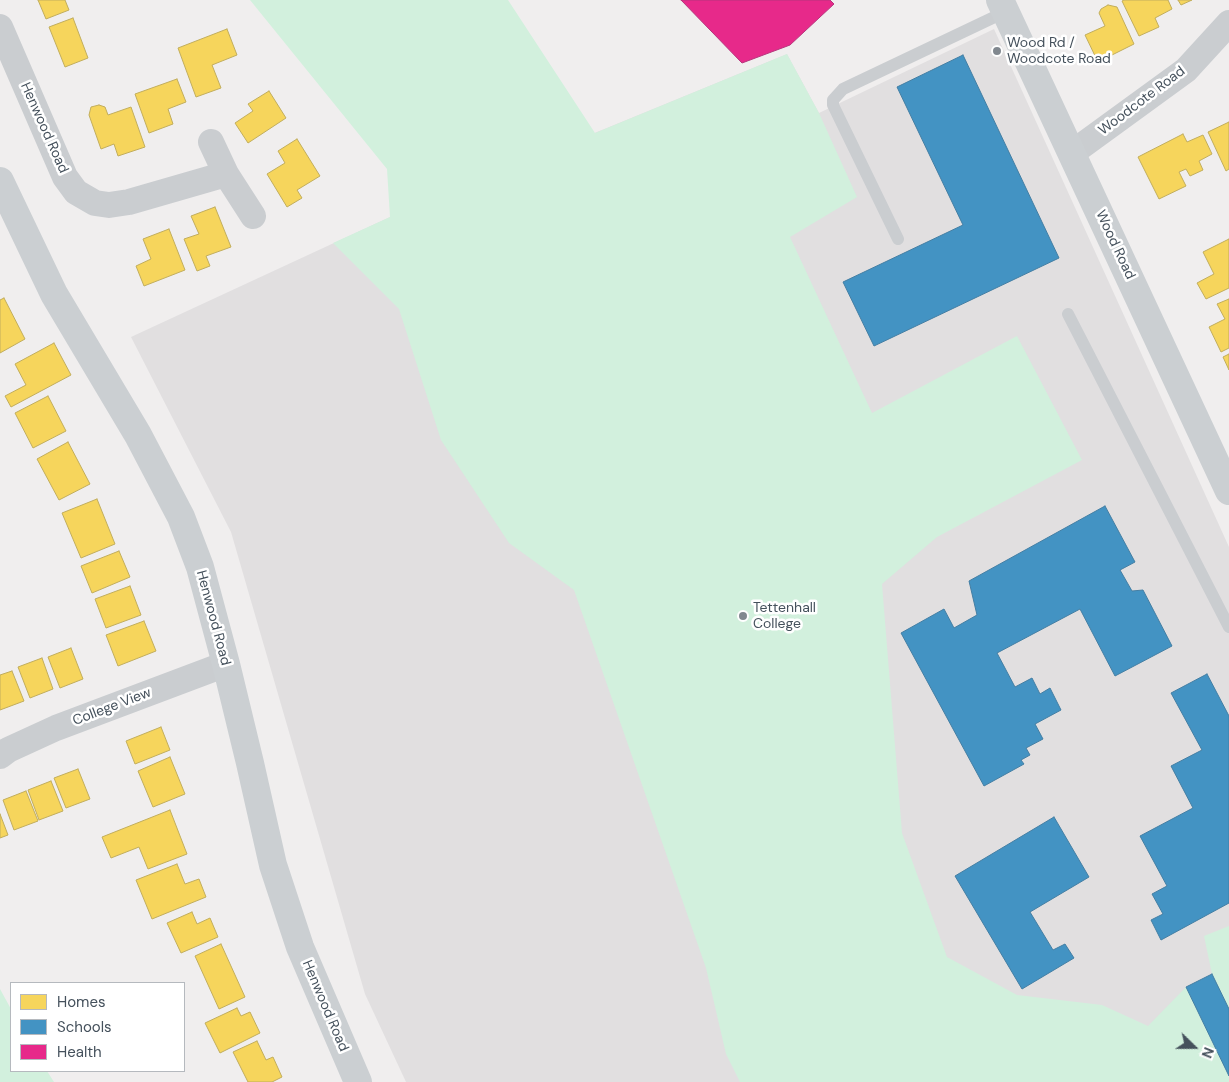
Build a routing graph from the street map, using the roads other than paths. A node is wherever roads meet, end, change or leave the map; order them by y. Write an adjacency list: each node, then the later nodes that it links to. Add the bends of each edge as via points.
1 (1002, 6): 5 (main road, Wood Road); 9 (lane, via 843,89 833,100)
2 (1229, 23): 5 (street, Woodcote Road, via 1186,70)
3 (0, 27): 6 (street, Henwood Road, via 65,177 76,192 96,203 109,205)
4 (212, 142): 6 (street)
5 (1072, 153): 11 (main road, Wood Road)
6 (226, 174): 8 (street)
7 (0, 181): 13 (main road, Henwood Road, via 54,294 138,435 180,517 200,568)
8 (253, 216)
9 (898, 238)
10 (1068, 314): 12 (lane)
11 (1229, 491)
12 (1229, 627)
13 (226, 664): 14 (street, College View, via 56,728); 15 (main road, Henwood Road, via 273,865 300,947)
14 (0, 756)
15 (358, 1082)

